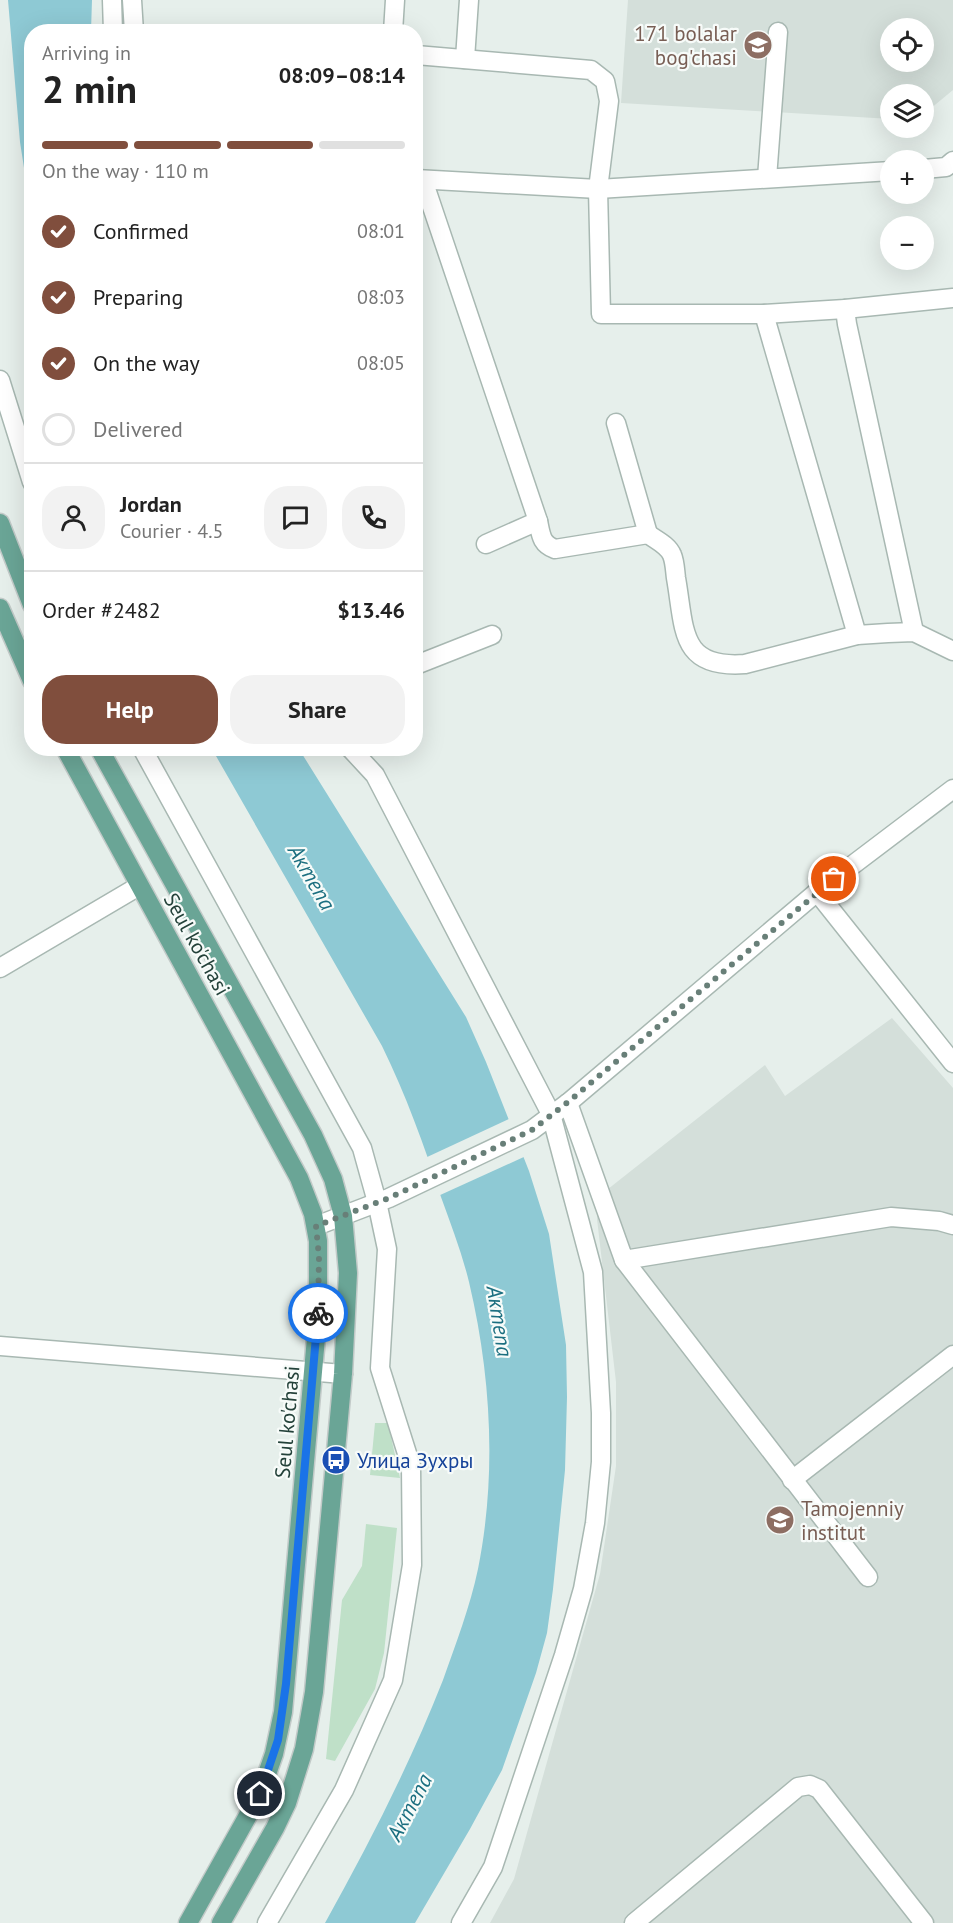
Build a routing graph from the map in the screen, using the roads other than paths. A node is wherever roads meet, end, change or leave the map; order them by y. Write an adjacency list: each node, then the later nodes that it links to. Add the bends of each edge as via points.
1 (112, 0): 5 (street)
2 (132, 0): 6 (street)
3 (395, 0): 7 (street)
4 (469, 0): 10 (street)
5 (113, 24)
6 (134, 24)
7 (394, 24)
8 (778, 32): 14 (street)
9 (423, 56): 10 (street)
10 (465, 59): 16 (street, via 591,70 605,81 609,101)
11 (934, 169): 12 (street)
12 (951, 169)
13 (880, 172): 14 (street)
14 (767, 178): 16 (street)
15 (423, 179): 16 (street)
16 (598, 189): 20 (street, via 601,314)
17 (423, 190): 24 (street)
18 (953, 298): 19 (street)
19 (845, 309): 20 (street); 30 (street)
20 (764, 314): 32 (street)
21 (0, 380): 23 (street)
22 (616, 423): 26 (street)
23 (24, 457)
24 (538, 521): 26 (street, via 542,541 555,549); 27 (street)
25 (0, 523): 28 (main road)
26 (648, 534): 32 (street, via 673,556 685,634 706,661 745,664)
27 (486, 544)
28 (24, 584)
29 (0, 608): 35 (main road)
30 (914, 632): 32 (street); 33 (street)
31 (492, 635): 34 (street)
32 (857, 635)
33 (953, 651)
34 (423, 662)
35 (24, 663)
36 (69, 756): 41 (main road, Seul ko'chasi)
37 (103, 756): 48 (main road, Seul ko'chasi, via 313,1135 333,1179)
38 (146, 756): 47 (street, via 362,1148)
39 (357, 756): 46 (street, via 375,775)
40 (953, 789): 42 (street)
41 (139, 886): 43 (street); 49 (main road, Seul ko'chasi, via 295,1170)
42 (817, 892): 44 (street); 45 (street)
43 (0, 968)
44 (953, 1063)
45 (568, 1102): 46 (street); 51 (street)
46 (551, 1114): 47 (street, via 532,1130); 61 (street, via 593,1272 601,1423 596,1522 583,1588 553,1689 493,1867)
47 (383, 1200): 48 (street); 60 (street, via 387,1249 380,1368 411,1466 412,1565 393,1680 344,1790)
48 (343, 1216): 49 (street); 55 (main road, Seul ko'chasi, via 348,1273)
49 (316, 1226): 54 (main road, Seul ko'chasi, via 320,1276)
50 (953, 1226): 51 (street, via 891,1217)
51 (624, 1260): 56 (street)
52 (0, 1346): 54 (street)
53 (953, 1355): 56 (street)
54 (314, 1372): 55 (street); 58 (main road, Seul ko'chasi, via 278,1740 256,1802)
55 (343, 1374): 59 (main road, Seul ko'chasi, via 317,1664 304,1749 287,1803)
56 (792, 1480): 57 (street)
57 (867, 1577)
58 (188, 1923)
59 (221, 1923)
60 (267, 1923)
61 (461, 1923)
62 (634, 1923): 63 (street, via 798,1786 810,1785 819,1790)
63 (924, 1923)

